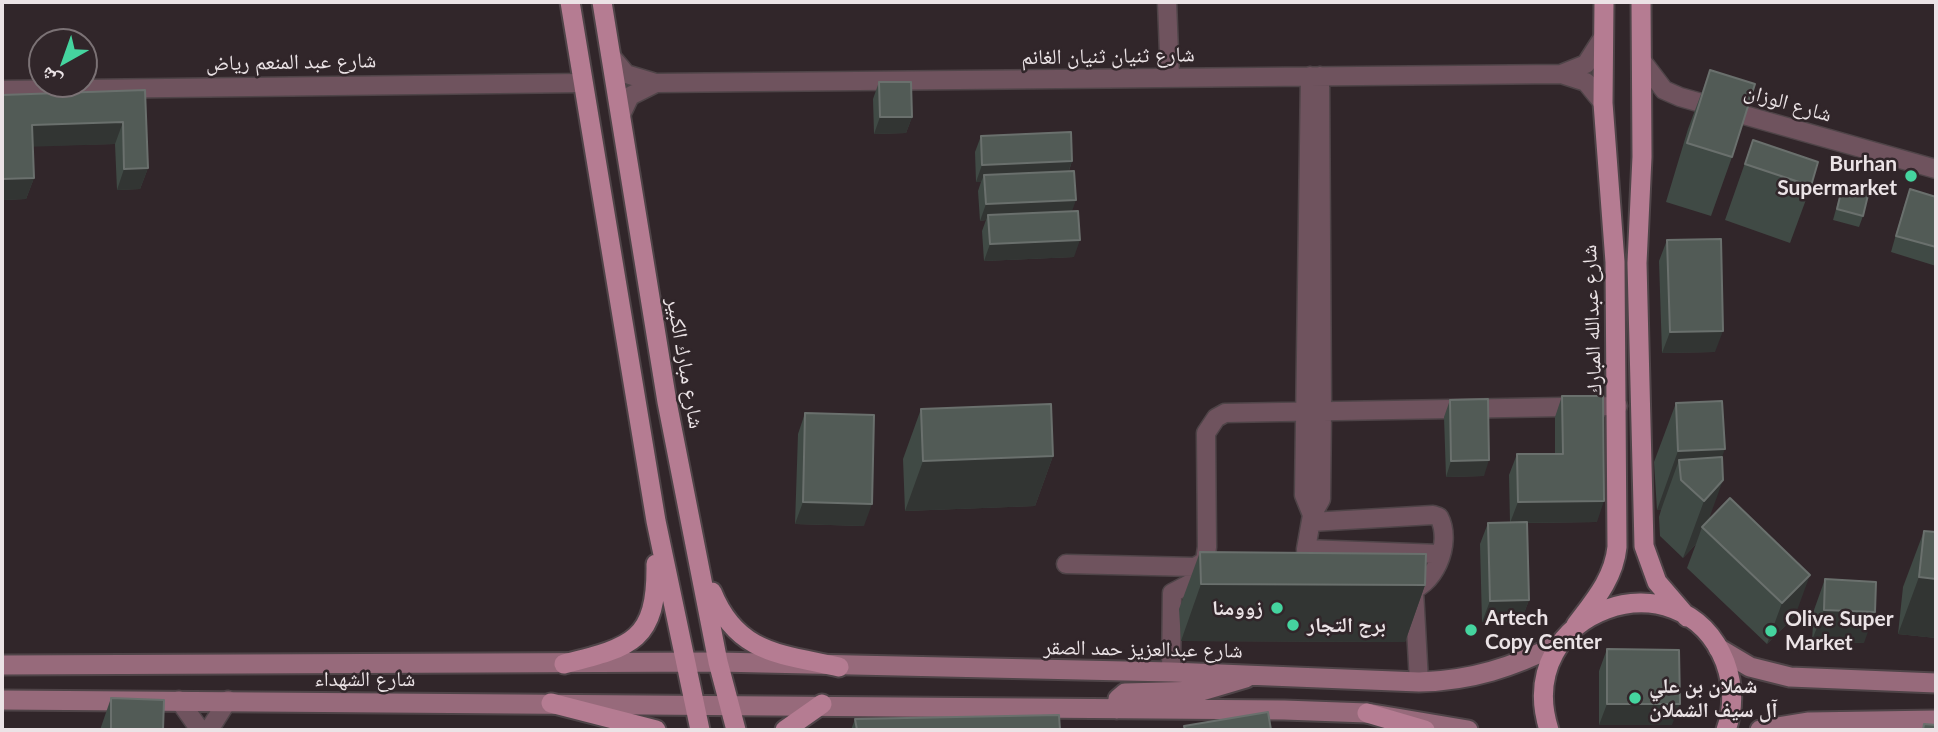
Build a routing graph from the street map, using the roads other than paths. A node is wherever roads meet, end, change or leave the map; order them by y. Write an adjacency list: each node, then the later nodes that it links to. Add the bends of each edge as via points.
1 (1167, 2): 11 (street)
2 (1604, 2): 6 (main road, شارع عبدالله المبارك)
3 (1641, 2): 8 (main road)
4 (602, 3): 7 (main road, شارع مبارك الكبير)
5 (572, 5): 12 (main road)
6 (1602, 40): 9 (street, via 1586,64); 15 (main road, شارع عبدالله المبارك)
7 (611, 56): 13 (street, via 626,74); 16 (main road, شارع مبارك الكبير)
8 (1642, 61): 17 (street, شارع الوزان, via 1664,90 1680,97); 19 (main road)
9 (1561, 74): 10 (street, شارع ثنيان ثنيان الغانم); 15 (street, via 1586,82)
10 (1315, 76): 11 (street, شارع ثنيان ثنيان الغانم); 21 (street)
11 (1170, 78): 13 (street, شارع ثنيان ثنيان الغانم)
12 (581, 83): 14 (street, شارع عبد المنعم رياض); 23 (main road)
13 (656, 83): 16 (street, via 630,96)
14 (2, 90)
15 (1603, 103): 18 (main road, شارع عبدالله المبارك)
16 (621, 115): 26 (main road, شارع مبارك الكبير, via 667,402)
17 (1936, 169)
18 (1607, 178): 19 (main road, via 1624,188); 20 (main road, شارع عبدالله المبارك, via 1615,262)
19 (1641, 178): 32 (main road, via 1637,263 1644,546 1657,582)
20 (1618, 406): 21 (street); 33 (main road, شارع عبدالله المبارك, via 1616,559 1605,586)
21 (1314, 410): 22 (street, via 1304,495); 27 (street, via 1234,411 1210,425 1205,443 1205,561 1195,567)
22 (1312, 519): 24 (street); 25 (street, via 1436,515 1444,545)
23 (656, 521): 36 (main road); 38 (main road, via 656,600 648,624 628,642)
24 (1306, 549): 25 (street); 29 (street, via 1301,574)
25 (1440, 554): 30 (street, via 1427,582)
26 (699, 559): 37 (main road, شارع مبارك الكبير); 40 (main road, via 722,614 745,640 770,651)
27 (1066, 564)
28 (1231, 581): 41 (street, via 1194,582 1172,593)
29 (1318, 591)
30 (1414, 591): 31 (street); 43 (street)
31 (1387, 592)
32 (1688, 617): 33 (main road, via 1663,606 1623,604); 35 (main road)
33 (1576, 625): 34 (main road)
34 (1559, 644): 43 (main road, شارع عبدالعزيز حمد الصقر, via 1495,672 1450,682); 63 (main road, via 1544,687)
35 (1718, 648): 44 (main road, via 1750,667 1790,677); 64 (main road, via 1731,685)
36 (683, 662): 37 (main road, شارع الشهداء); 38 (main road, شارع الشهداء); 49 (main road)
37 (718, 662): 40 (main road, شارع عبدالعزيز حمد الصقر); 50 (main road, شارع مبارك الكبير)
38 (564, 664): 39 (main road, شارع الشهداء)
39 (2, 665)
40 (839, 667): 41 (main road, شارع عبدالعزيز حمد الصقر)
41 (1171, 672): 42 (main road, شارع عبدالعزيز حمد الصقر)
42 (1254, 674): 43 (main road, شارع عبدالعزيز حمد الصقر); 52 (main road, via 1202,691 1125,692)
43 (1419, 682)
44 (1936, 683)
45 (2, 700): 46 (main road, شارع الشهداء)
46 (179, 700): 47 (main road, شارع الشهداء); 55 (street)
47 (228, 700): 48 (main road, شارع الشهداء); 56 (street)
48 (551, 703): 49 (main road, شارع الشهداء); 57 (main road)
49 (692, 704): 50 (main road, شارع الشهداء); 58 (main road)
50 (728, 704): 51 (main road); 59 (main road, شارع مبارك الكبير)
51 (822, 704): 52 (main road); 60 (main road)
52 (1117, 709): 53 (main road)
53 (1367, 713): 61 (main road); 62 (main road)
54 (1936, 720): 65 (main road, via 1809,722)
55 (200, 730)
56 (209, 730)
57 (656, 730)
58 (700, 730)
59 (736, 730)
60 (785, 730)
61 (1425, 730)
62 (1468, 730)
63 (1549, 730)
64 (1726, 730)
65 (1760, 730)

